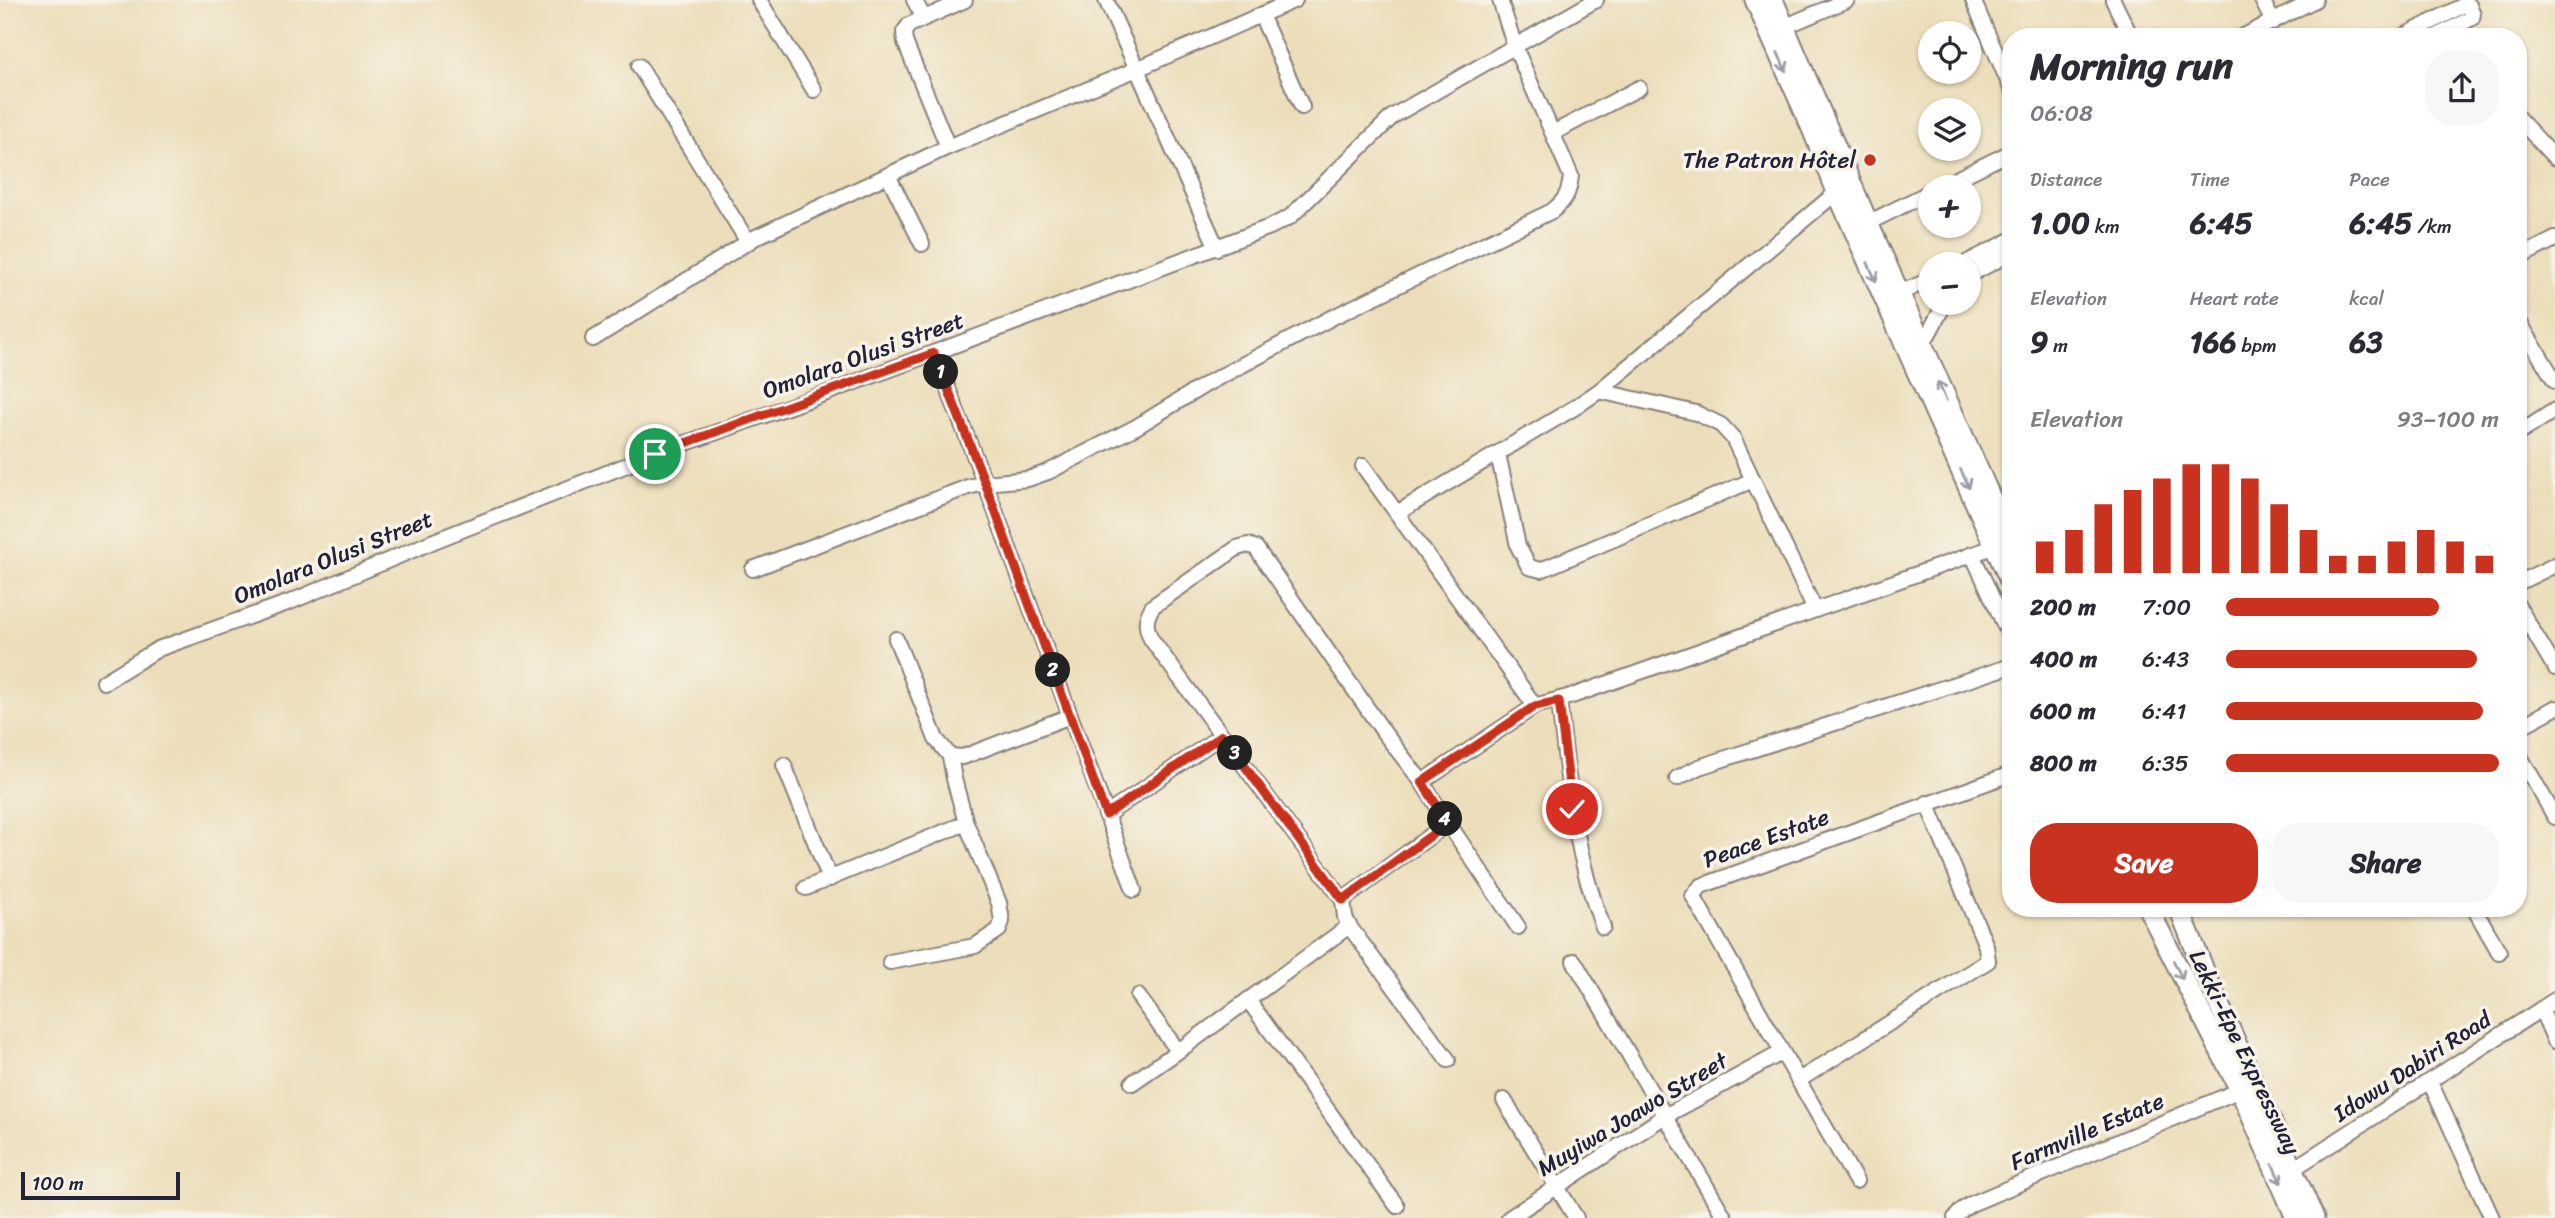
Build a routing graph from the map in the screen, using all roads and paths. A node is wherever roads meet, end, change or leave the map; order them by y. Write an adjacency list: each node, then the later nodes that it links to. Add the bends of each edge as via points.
1 (759, 0): 28 (street)
2 (914, 0): 16 (street)
3 (965, 0): 16 (street)
4 (1107, 0): 26 (street)
5 (1295, 0): 15 (street)
6 (1500, 0): 23 (street)
7 (1596, 0): 23 (street, Omolara Olusi Street)
8 (1755, 0): 37 (highway, one-way to 37)
9 (1773, 0): 18 (highway)
10 (1847, 0): 18 (street)
11 (1973, 0): 25 (street)
12 (2113, 0): 19 (street)
13 (2262, 0): 17 (street)
14 (2315, 0): 17 (street)
15 (1261, 15): 26 (street); 29 (street)
16 (924, 18): 32 (street, via 909,25 905,42)
17 (2273, 22): 20 (street)
18 (1784, 27): 39 (highway)
19 (2127, 28)
20 (2261, 28)
21 (2419, 28): 22 (street, via 2469,5 2472,18)
22 (2453, 28)
23 (1515, 47): 31 (street); 44 (street, Omolara Olusi Street, via 1393,116 1290,218)
24 (639, 66): 41 (street)
25 (2002, 67)
26 (1137, 69): 32 (street); 44 (street)
27 (1639, 88): 31 (street)
28 (814, 90)
29 (1301, 107)
30 (2527, 128): 34 (street)
31 (1553, 134): 63 (street, via 1571,176 1570,191 1552,211 1331,318 1048,472)
32 (948, 147): 35 (street)
33 (2002, 156): 36 (street)
34 (2555, 158)
35 (888, 175): 41 (street); 42 (street)
36 (1964, 175)
37 (1837, 192): 57 (street); 65 (highway, one-way to 65)
38 (1918, 198): 39 (street)
39 (1868, 223): 50 (highway)
40 (2555, 239): 45 (street)
41 (748, 242): 53 (street)
42 (922, 244)
43 (2002, 245): 46 (street)
44 (1217, 248): 55 (street, Omolara Olusi Street)
45 (2527, 253)
46 (1981, 255)
47 (2002, 258): 48 (street)
48 (1981, 269)
49 (1918, 285): 50 (street)
50 (1899, 293): 54 (highway)
51 (1939, 315): 54 (street)
52 (2527, 335): 56 (street)
53 (593, 339)
54 (1922, 346): 66 (highway, one-way to 54)
55 (934, 353): 63 (street); 78 (street, Omolara Olusi Street, via 655,454 290,602 158,649)
56 (2555, 381)
57 (1599, 391): 60 (street); 62 (street, via 1696,413 1721,425 1733,438)
58 (2555, 410): 59 (street)
59 (2527, 428)
60 (1497, 454): 62 (street, via 1518,546 1529,567 1541,570); 64 (street)
61 (1363, 466): 64 (street)
62 (1753, 480): 72 (street)
63 (985, 483): 70 (street); 82 (street)
64 (1396, 513): 80 (street)
65 (2002, 542)
66 (2002, 542)
67 (2002, 544): 68 (street)
68 (1972, 554): 72 (street); 73 (street)
69 (2555, 565): 71 (street)
70 (753, 569)
71 (2527, 579)
72 (1815, 610): 79 (street)
73 (2002, 619)
74 (2527, 621): 76 (street)
75 (896, 639): 85 (street, via 936,739)
76 (2555, 668)
77 (2002, 669): 89 (street)
78 (104, 682)
79 (1559, 701): 80 (street); 105 (street, via 1578,847)
80 (1535, 706): 90 (street)
81 (2555, 708): 83 (street)
82 (1070, 716): 85 (street, via 963,757); 92 (street)
83 (2527, 723)
84 (1222, 735): 90 (street, via 1152,639 1147,615 1153,606 1248,545 1256,548); 92 (street); 99 (street)
85 (950, 756): 94 (street)
86 (783, 765): 96 (street)
87 (2527, 769): 93 (street)
88 (2002, 777): 91 (street, Peace Estate)
89 (1677, 778)
90 (1422, 782): 95 (street)
91 (1927, 803): 115 (street, Peace Estate, via 1695,891 1695,903); 117 (street, via 1986,946 1988,961)
92 (1106, 815): 98 (street)
93 (2555, 817)
94 (966, 823): 96 (street); 108 (street, via 999,903 999,930 975,946)
95 (1448, 823): 99 (street); 104 (street)
96 (830, 879): 97 (street)
97 (806, 888)
98 (1134, 890)
99 (1343, 900): 103 (street)
100 (2153, 917): 120 (highway, Lekki-Epe Expressway, one-way to 120)
101 (2183, 917): 123 (highway, Lekki-Epe Expressway)
102 (2479, 917): 106 (street)
103 (1349, 926): 110 (street); 116 (street)
104 (1518, 927)
105 (1603, 927)
106 (2499, 952)
107 (1574, 961): 122 (street)
108 (890, 962)
109 (1138, 996): 114 (street)
110 (1248, 1000): 114 (street); 126 (street)
111 (2555, 1000): 112 (street, Idowu Dabiri Road)
112 (2541, 1009): 113 (street); 118 (street, Idowu Dabiri Road)
113 (2555, 1041)
114 (1178, 1052): 119 (street)
115 (1781, 1053): 117 (street, Peace Estate); 122 (street, Muyiwa Joawo Street)
116 (1448, 1060)
117 (1799, 1080): 124 (street, Peace Estate)
118 (2430, 1082): 123 (street, Idowu Dabiri Road); 134 (street)
119 (1132, 1083)
120 (2240, 1090): 127 (street, Farmville Estate); 132 (highway, Lekki-Epe Expressway, one-way to 132)
121 (1504, 1100): 125 (street)
122 (1665, 1116): 125 (street, Muyiwa Joawo Street); 130 (street)
123 (2293, 1169): 133 (highway, Lekki-Epe Expressway)
124 (1856, 1181)
125 (1557, 1185): 128 (street, Muyiwa Joawo Street); 129 (street)
126 (1397, 1206)
127 (1973, 1211): 131 (street, Farmville Estate, via 1962,1210)
128 (1509, 1218)
129 (1576, 1218)
130 (1725, 1218)
131 (1955, 1218)
132 (2296, 1218)
133 (2314, 1218)
134 (2492, 1218)

